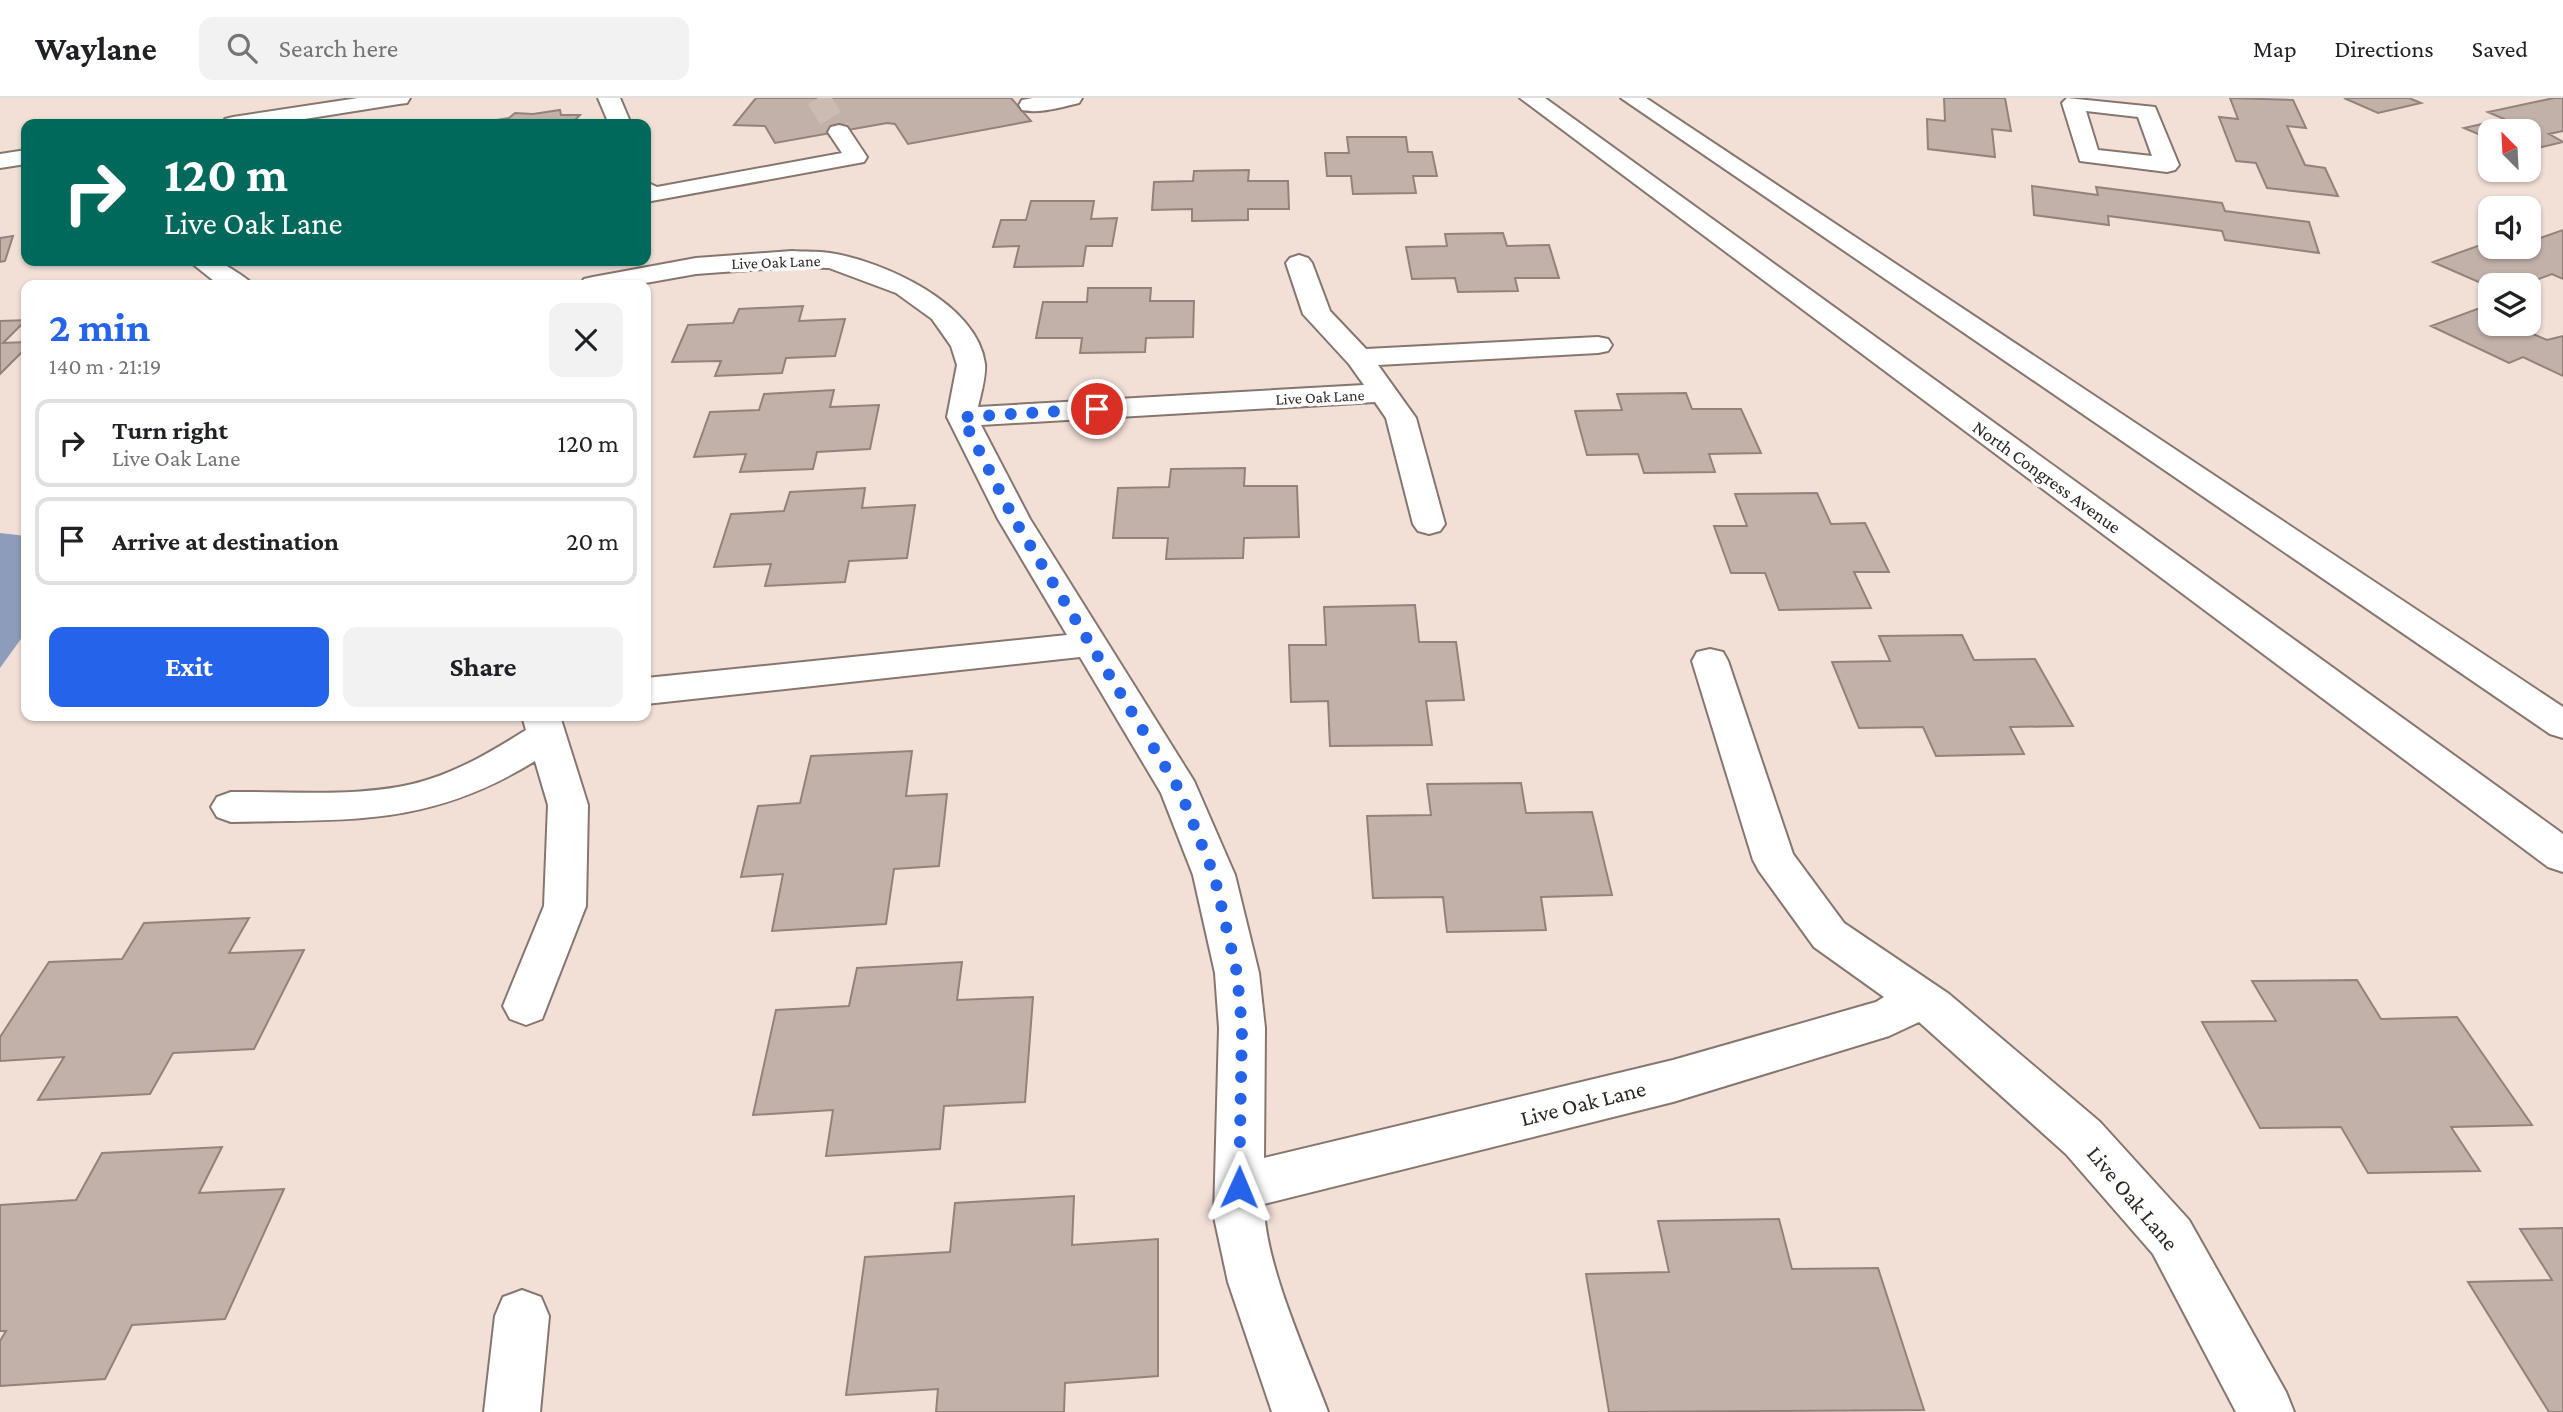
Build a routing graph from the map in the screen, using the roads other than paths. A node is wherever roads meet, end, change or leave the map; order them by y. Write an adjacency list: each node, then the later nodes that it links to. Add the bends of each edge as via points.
1 (399, 98): 7 (street)
2 (609, 98): 8 (street)
3 (1071, 98): 6 (street)
4 (1531, 98): 28 (street, North Congress Avenue)
5 (1632, 98): 26 (street)
6 (1030, 105)
7 (265, 119)
8 (618, 119)
9 (839, 132): 12 (street, via 856,157)
10 (21, 158): 11 (street)
11 (0, 161)
12 (651, 196)
13 (1299, 263): 18 (street, Live Oak Lane, via 1317,314)
14 (208, 266): 15 (street)
15 (229, 280)
16 (625, 280): 20 (street, Live Oak Lane, via 696,266 792,259 829,260 882,276 925,299 960,337 971,365)
17 (1598, 345): 18 (street)
18 (1359, 358): 19 (street, Live Oak Lane)
19 (1384, 393): 20 (street, Live Oak Lane); 21 (street, Live Oak Lane, via 1401,418)
20 (962, 417): 22 (street, via 1014,519)
21 (1429, 524)
22 (1090, 644): 24 (street); 31 (street, via 1180,791 1214,875 1237,973 1242,1028)
23 (1710, 661): 29 (street, Live Oak Lane, via 1774,860 1829,935)
24 (651, 690)
25 (544, 725): 27 (street, via 494,768 403,800); 30 (street, via 568,805 565,906)
26 (2563, 725)
27 (231, 807)
28 (2563, 856)
29 (1919, 998): 31 (street, Live Oak Lane, via 1889,1017 1673,1082); 35 (street, Live Oak Lane, via 2083,1138 2171,1237)
30 (526, 1006)
31 (1239, 1187): 34 (street, via 1239,1217 1254,1282)
32 (522, 1317): 33 (street)
33 (512, 1412)
34 (1300, 1412)
35 (2266, 1412)

